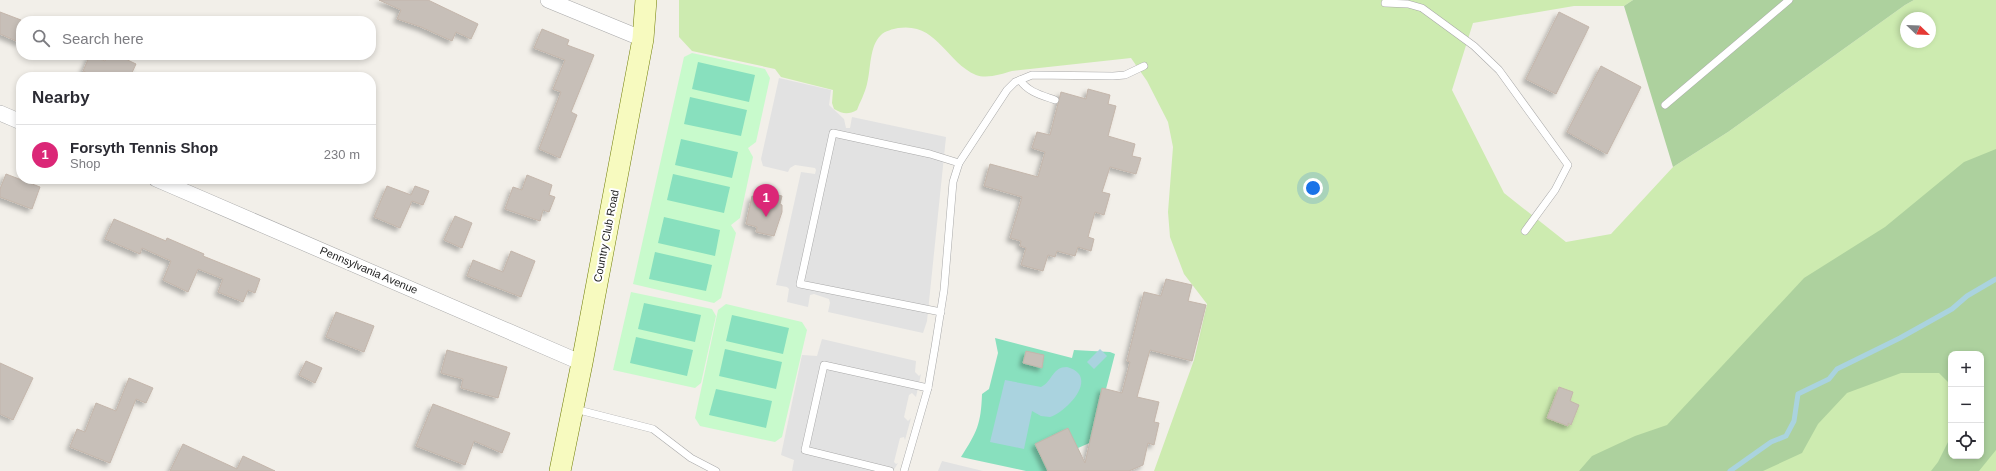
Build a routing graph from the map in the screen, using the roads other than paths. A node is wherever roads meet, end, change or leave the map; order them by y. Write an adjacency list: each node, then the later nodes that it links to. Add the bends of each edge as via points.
1 (548, 0): 5 (street)
2 (646, 0): 5 (main road, Country Club Road)
3 (1789, 0): 9 (lane)
4 (1385, 3): 14 (lane, via 1408,4 1422,8 1474,46 1499,70 1568,165 1555,190)
5 (643, 39): 16 (main road, Country Club Road)
6 (1144, 66): 7 (lane, via 1125,75 1032,75)
7 (1020, 80): 8 (lane, via 1034,93); 12 (lane, via 1007,90)
8 (1055, 100)
9 (1665, 105)
10 (0, 113): 11 (street)
11 (16, 120)
12 (959, 163): 15 (lane, via 953,182); 15 (lane, via 930,154 833,133 800,284)
13 (168, 184): 16 (street, Pennsylvania Avenue)
14 (1525, 231)
15 (941, 312): 17 (lane)
16 (582, 363): 18 (main road, Country Club Road)
17 (928, 388): 21 (lane, via 824,365 805,450); 22 (lane)
18 (573, 409): 19 (main road, Country Club Road); 20 (lane, via 653,429 691,458)
19 (560, 471)
20 (716, 471)
21 (890, 471)
22 (904, 471)

